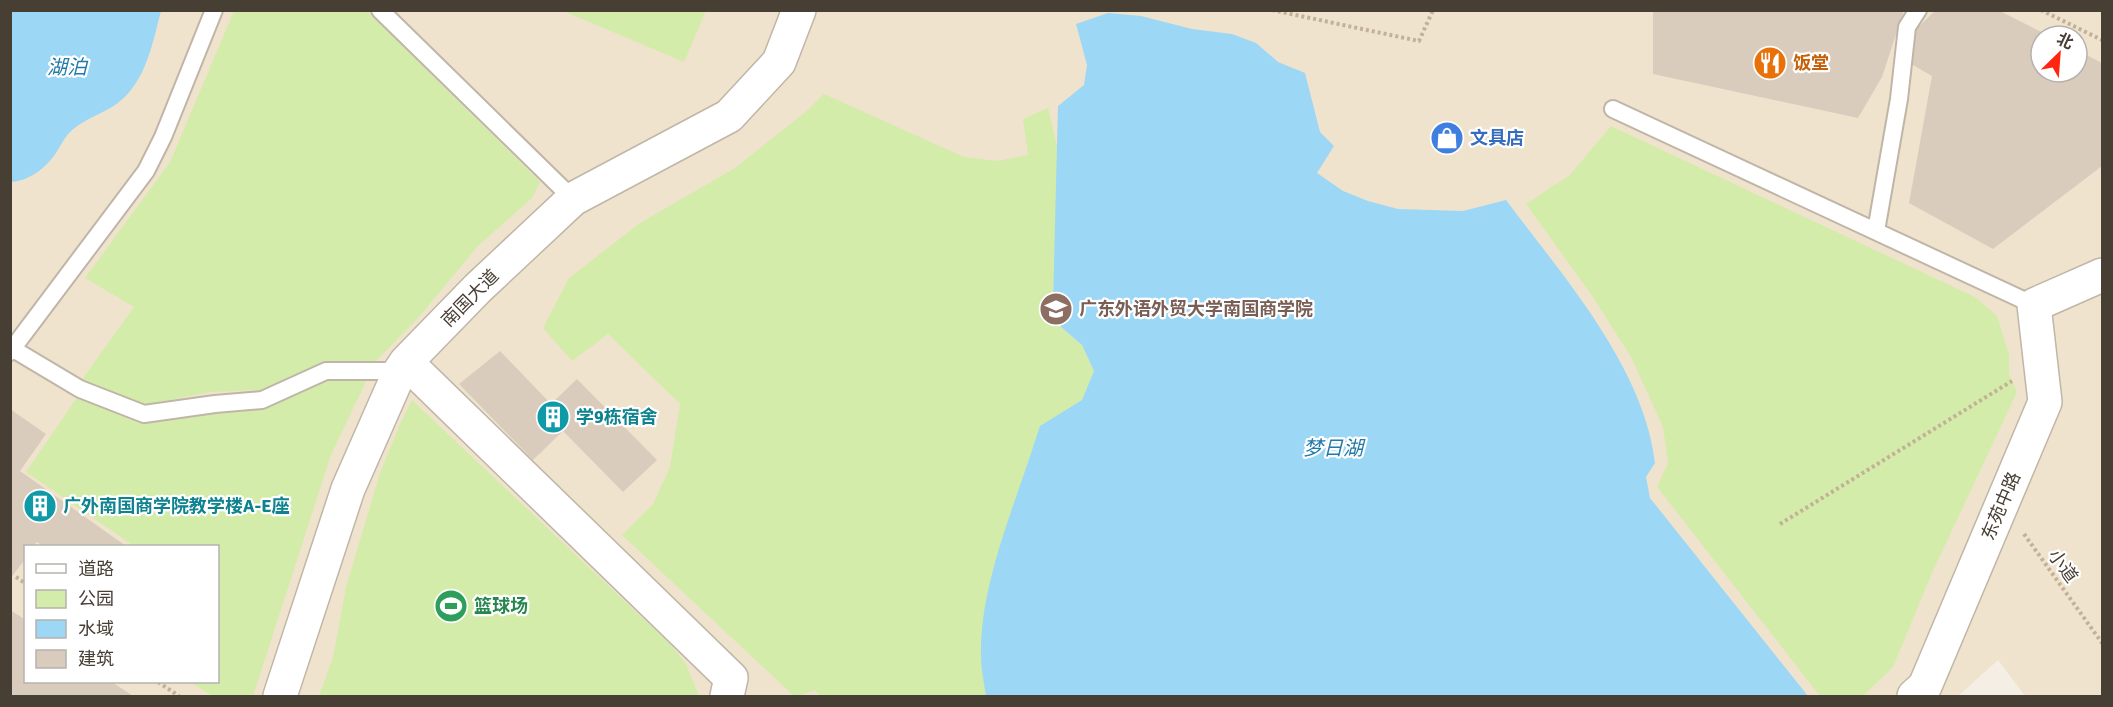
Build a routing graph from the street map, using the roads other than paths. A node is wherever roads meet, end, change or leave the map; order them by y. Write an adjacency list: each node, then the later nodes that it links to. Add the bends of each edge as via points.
1 (214, 10): 10 (lane, via 146,171)
2 (380, 10): 6 (lane)
3 (799, 10): 6 (street, 南国大道, via 780,62 729,116)
4 (1918, 10): 7 (lane, via 1907,27)
5 (1613, 109): 7 (lane)
6 (573, 199): 11 (street, 南国大道, via 478,288)
7 (1876, 231): 9 (lane)
8 (2103, 276): 9 (street)
9 (2034, 305): 14 (street, 东苑中路, via 2045,402 1925,686)
10 (12, 351): 11 (lane, via 80,389 144,414 262,400 326,371)
11 (403, 367): 12 (street, 南国大道, via 348,489); 13 (street, via 731,678)
12 (280, 696)
13 (727, 696)
14 (1914, 696)

